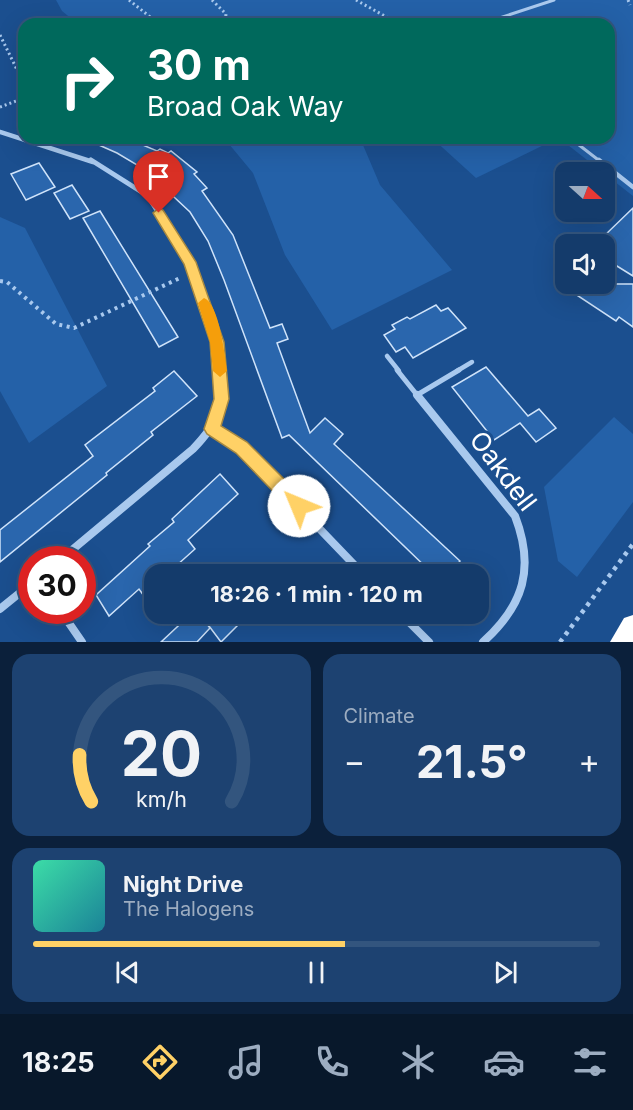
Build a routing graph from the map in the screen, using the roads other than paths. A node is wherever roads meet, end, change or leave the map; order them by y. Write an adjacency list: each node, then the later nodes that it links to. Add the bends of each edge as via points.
1 (554, 0): 2 (lane)
2 (499, 18)
3 (0, 132): 4 (street)
4 (18, 137)
5 (41, 144): 11 (street, via 86,157 148,196 193,272 217,342 222,399)
6 (578, 144): 7 (lane)
7 (633, 187)
8 (387, 356): 10 (lane, Oakdell)
9 (472, 362): 10 (lane)
10 (417, 395): 21 (street, Oakdell, via 515,516 524,535 526,574 521,592 507,618)
11 (212, 429): 12 (street); 13 (street, via 241,447)
12 (77, 546)
13 (353, 564)
14 (18, 594): 15 (street)
15 (0, 609)
16 (70, 624): 19 (street)
17 (411, 624): 20 (street)
18 (633, 627): 22 (highway)
19 (82, 642)
20 (429, 642)
21 (483, 642)
22 (622, 642)

